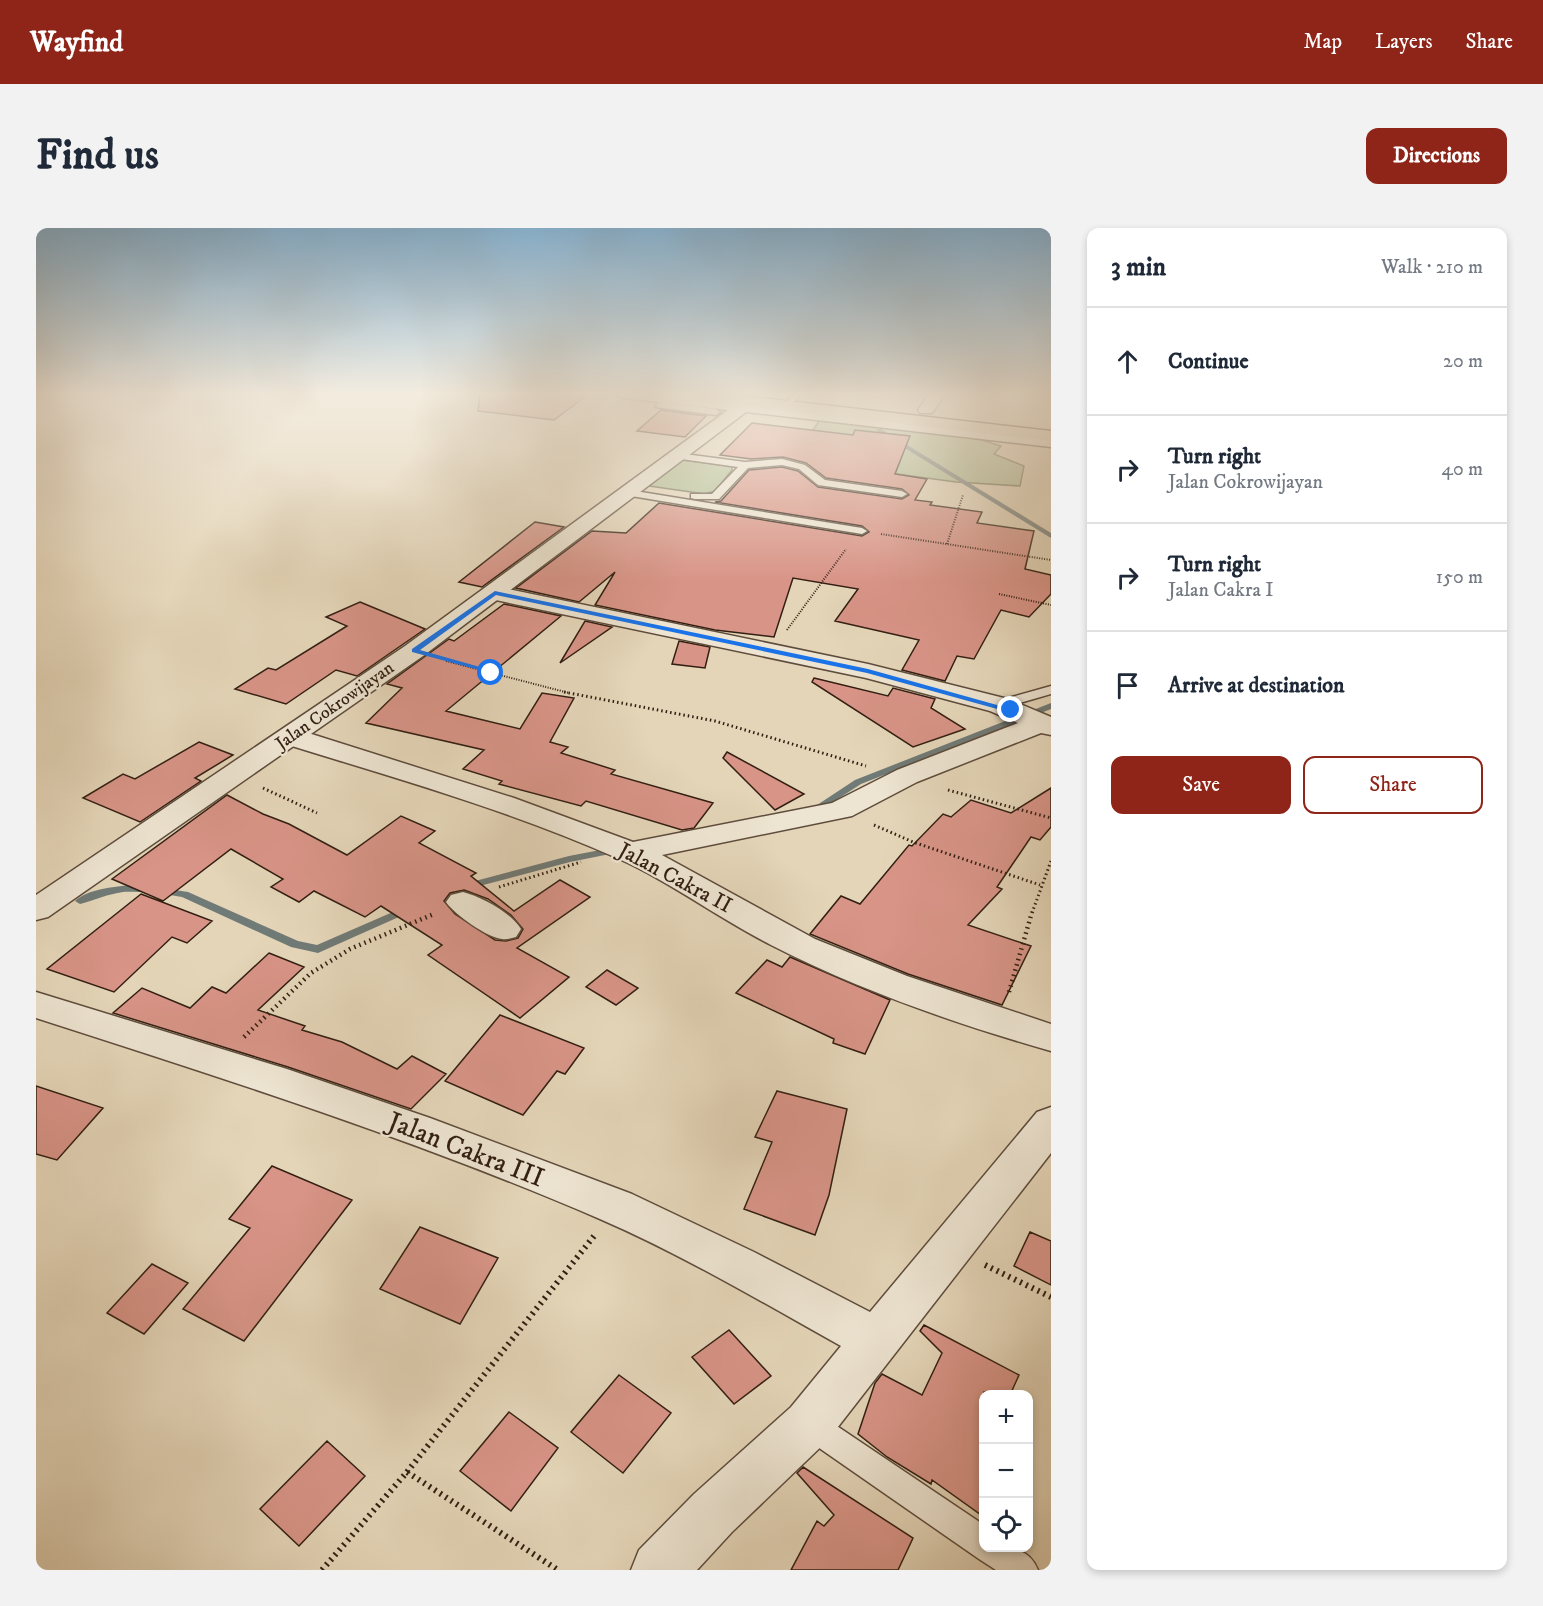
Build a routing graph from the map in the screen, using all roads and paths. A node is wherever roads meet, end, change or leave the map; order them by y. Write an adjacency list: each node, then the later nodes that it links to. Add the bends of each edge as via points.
1 (677, 456): 2 (lane); 3 (street, Jalan Cokrowijayan)
2 (745, 465): 3 (lane, via 715,497); 4 (lane, via 782,462 802,467 822,483)
3 (633, 490): 6 (lane); 9 (street, Jalan Cokrowijayan)
4 (902, 495)
5 (963, 495): 7 (path)
6 (862, 531): 7 (path); 12 (path, via 818,584)
7 (948, 542): 8 (path)
8 (1051, 560)
9 (495, 593): 12 (street); 13 (street, Jalan Cokrowijayan)
10 (999, 594): 11 (path)
11 (1051, 605)
12 (773, 650): 15 (street, via 879,673)
13 (414, 651): 16 (street, Jalan Cokrowijayan); 17 (path, via 573,694 715,721)
14 (1051, 690): 15 (lane)
15 (1031, 718): 19 (street, via 987,744)
16 (292, 737): 18 (street, Jalan Cokrowijayan); 23 (street, Jalan Cakra II, via 498,801)
17 (854, 762)
18 (235, 775): 21 (path); 27 (street, Jalan Cokrowijayan)
19 (907, 776): 20 (street); 22 (path)
20 (841, 810): 23 (street); 25 (path, via 913,842)
21 (317, 813)
22 (1051, 818)
23 (624, 850): 26 (path, via 512,882); 30 (street, Jalan Cakra II, via 801,946)
24 (1051, 861): 25 (path)
25 (1040, 885): 30 (path)
26 (463, 902): 28 (street); 32 (path, via 350,949 311,973)
27 (36, 910)
28 (504, 929)
29 (36, 1005): 32 (street, Jalan Cakra III)
30 (1001, 1021): 31 (street, Jalan Cakra II)
31 (1051, 1038)
32 (220, 1061): 34 (street, Jalan Cakra III, via 415,1129)
33 (1051, 1123): 35 (street)
34 (617, 1207): 37 (street, Jalan Cakra III); 39 (path)
35 (952, 1248): 36 (path); 37 (street)
36 (1051, 1297)
37 (878, 1341): 38 (street)
38 (809, 1424): 40 (lane); 44 (street, via 713,1513)
39 (407, 1472): 42 (path); 43 (path)
40 (979, 1540)
41 (996, 1552): 45 (lane)
42 (322, 1570)
43 (558, 1570)
44 (659, 1570)
45 (1023, 1570)

